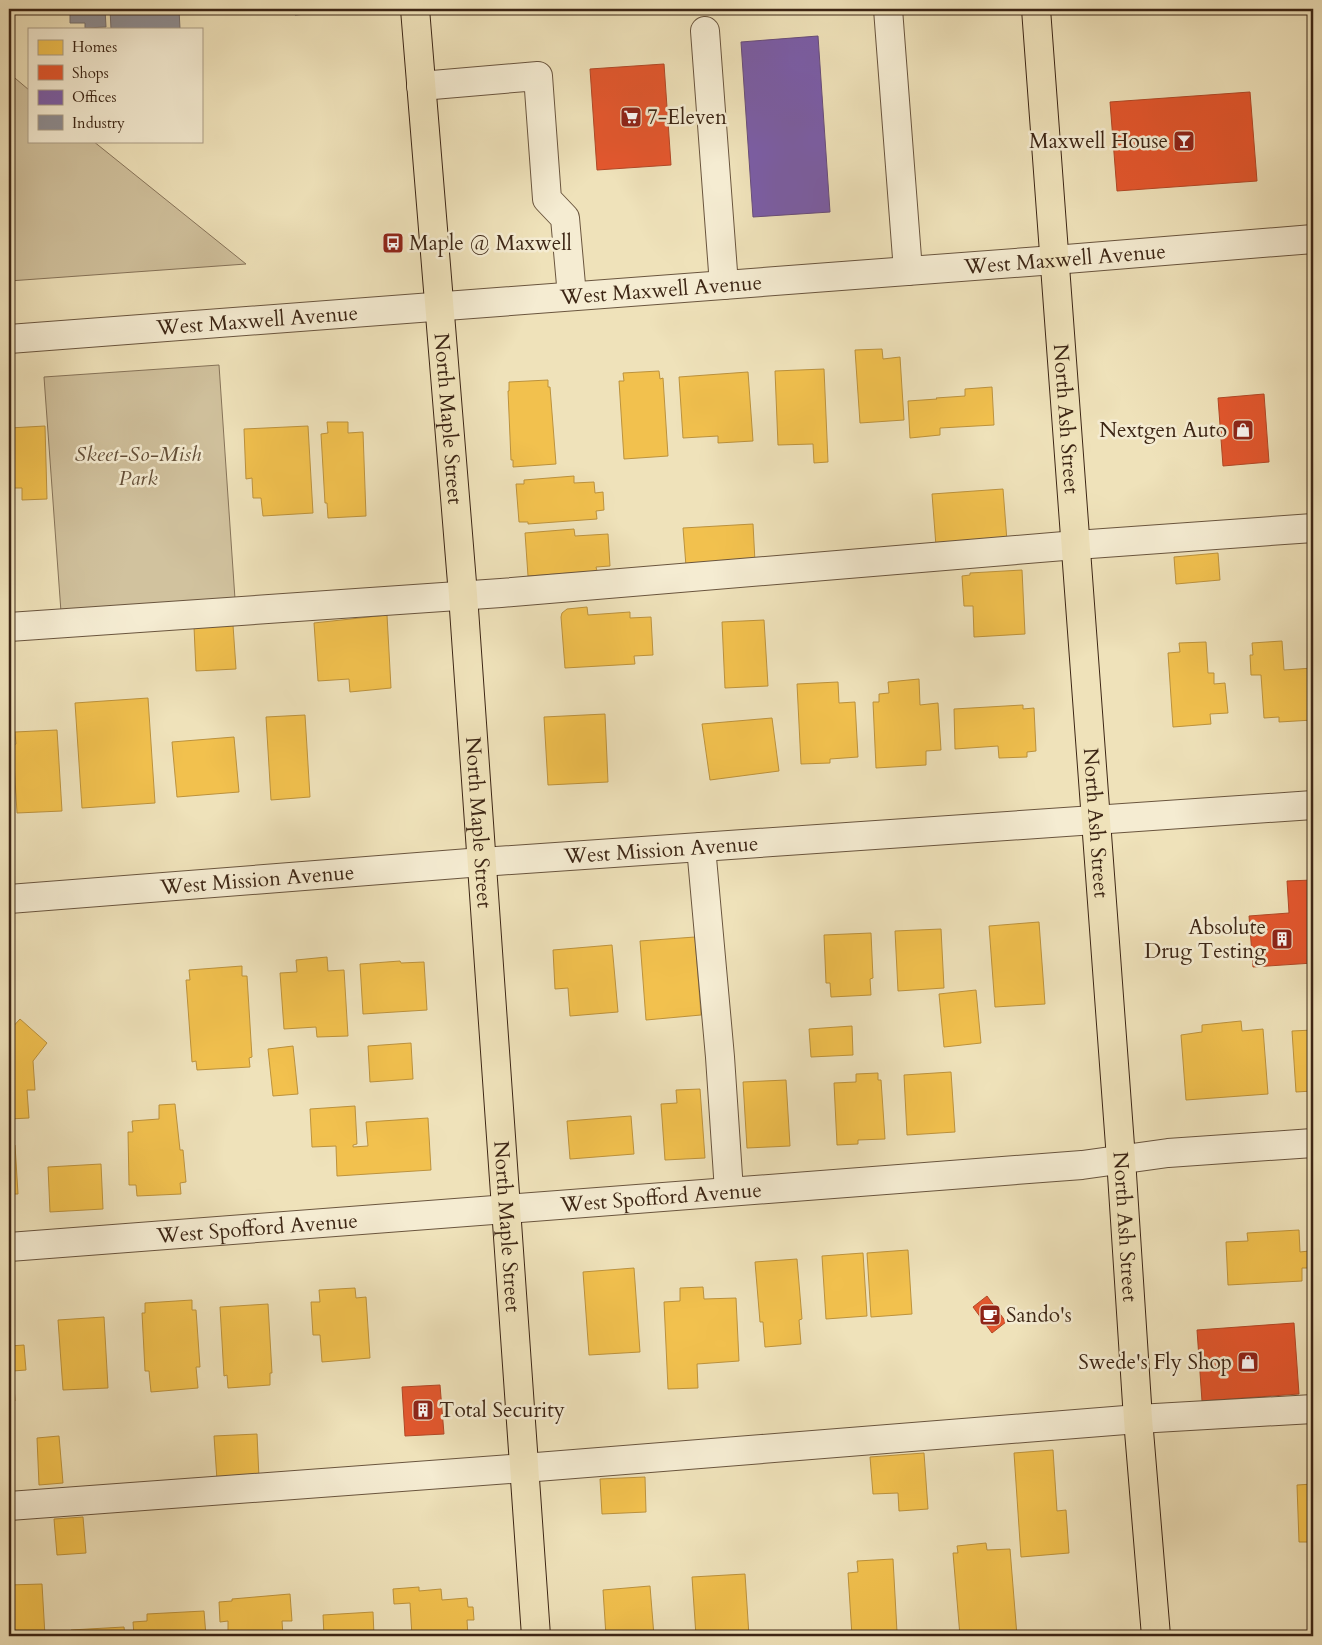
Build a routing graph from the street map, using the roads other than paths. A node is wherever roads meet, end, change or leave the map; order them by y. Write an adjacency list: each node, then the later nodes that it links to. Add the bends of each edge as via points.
1 (415, 9): 5 (main road, North Maple Street)
2 (888, 9): 8 (street)
3 (1036, 9): 7 (main road, North Ash Street)
4 (705, 31): 9 (street)
5 (421, 86): 10 (street, via 538,76 547,199 565,218); 11 (main road, North Maple Street)
6 (1313, 239): 7 (street, West Maxwell Avenue)
7 (1054, 260): 8 (street, West Maxwell Avenue); 14 (main road, North Ash Street)
8 (908, 271): 9 (street, West Maxwell Avenue)
9 (724, 285): 10 (street, West Maxwell Avenue)
10 (572, 296): 11 (street, West Maxwell Avenue)
11 (440, 307): 12 (street, West Maxwell Avenue); 15 (main road, North Maple Street)
12 (9, 339)
13 (1313, 528): 14 (street)
14 (1076, 545): 15 (street); 18 (main road, North Ash Street)
15 (463, 596): 16 (street); 20 (main road, North Maple Street)
16 (9, 627)
17 (1313, 804): 18 (street, West Mission Avenue)
18 (1096, 820): 19 (street, West Mission Avenue); 23 (main road, North Ash Street)
19 (701, 847): 20 (street, West Mission Avenue); 24 (street)
20 (482, 862): 21 (street, West Mission Avenue); 25 (main road, North Maple Street)
21 (9, 899)
22 (1313, 1142): 23 (street, West Spofford Avenue, via 1168,1152)
23 (1121, 1159): 24 (street, West Spofford Avenue, via 1082,1165); 28 (main road, North Ash Street)
24 (729, 1192): 25 (street, West Spofford Avenue)
25 (505, 1208): 26 (street, West Spofford Avenue); 29 (main road, North Maple Street)
26 (9, 1247)
27 (1313, 1409): 28 (street)
28 (1138, 1419): 29 (street); 32 (main road, North Ash Street)
29 (524, 1468): 30 (street); 31 (main road, North Maple Street)
30 (9, 1506)
31 (536, 1636)
32 (1156, 1636)

